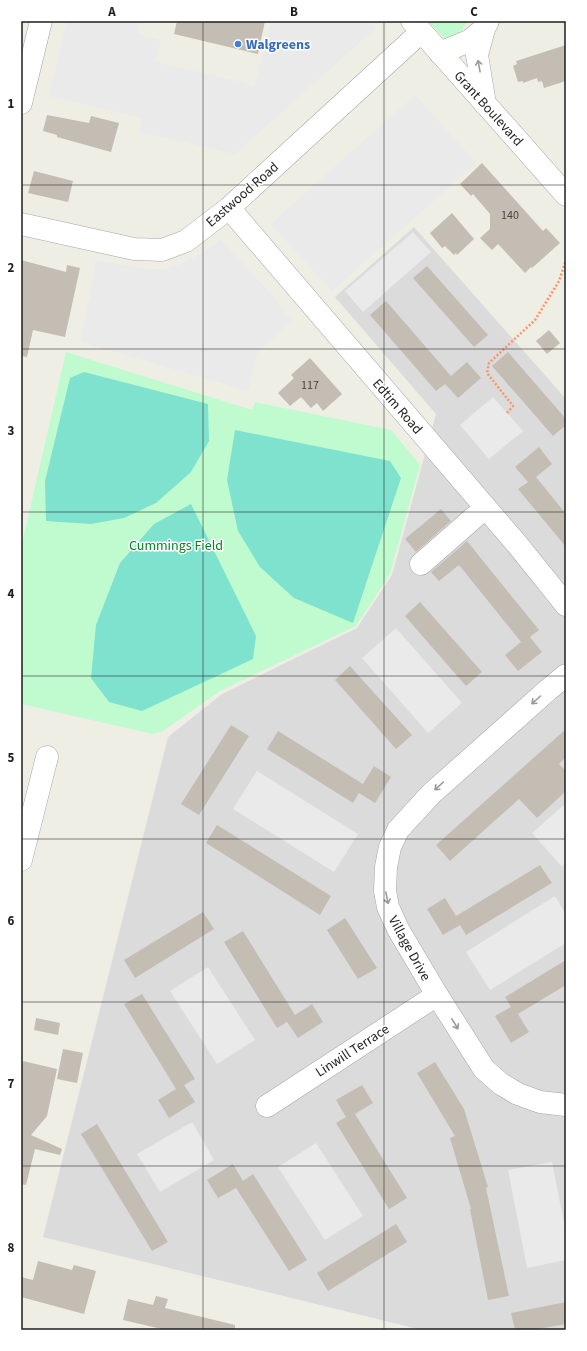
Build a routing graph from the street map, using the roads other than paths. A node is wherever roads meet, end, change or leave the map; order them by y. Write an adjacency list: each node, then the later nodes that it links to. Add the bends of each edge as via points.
1 (41, 21): 5 (street)
2 (486, 25): 4 (street, via 469,41); 6 (street, one-way to 2, via 477,55)
3 (416, 26): 4 (street, Grant Boulevard); 8 (street, Eastwood Road)
4 (440, 53): 6 (street, Grant Boulevard)
5 (21, 103)
6 (485, 104): 7 (street, Grant Boulevard)
7 (566, 195)
8 (229, 208): 9 (street, Eastwood Road, via 186,241 162,250 134,249); 10 (street, Edtim Road)
9 (21, 224)
10 (485, 508): 11 (street); 12 (street, Edtim Road)
11 (421, 564)
12 (566, 605)
13 (566, 675): 16 (street, Village Drive, one-way to 16, via 431,794 398,830 390,847 385,891 388,907)
14 (47, 757): 15 (street)
15 (21, 860)
16 (437, 995): 17 (street, Village Drive, one-way to 17, via 484,1069 501,1084 540,1102); 18 (street, Linwill Terrace)
17 (566, 1105)
18 (267, 1106)

